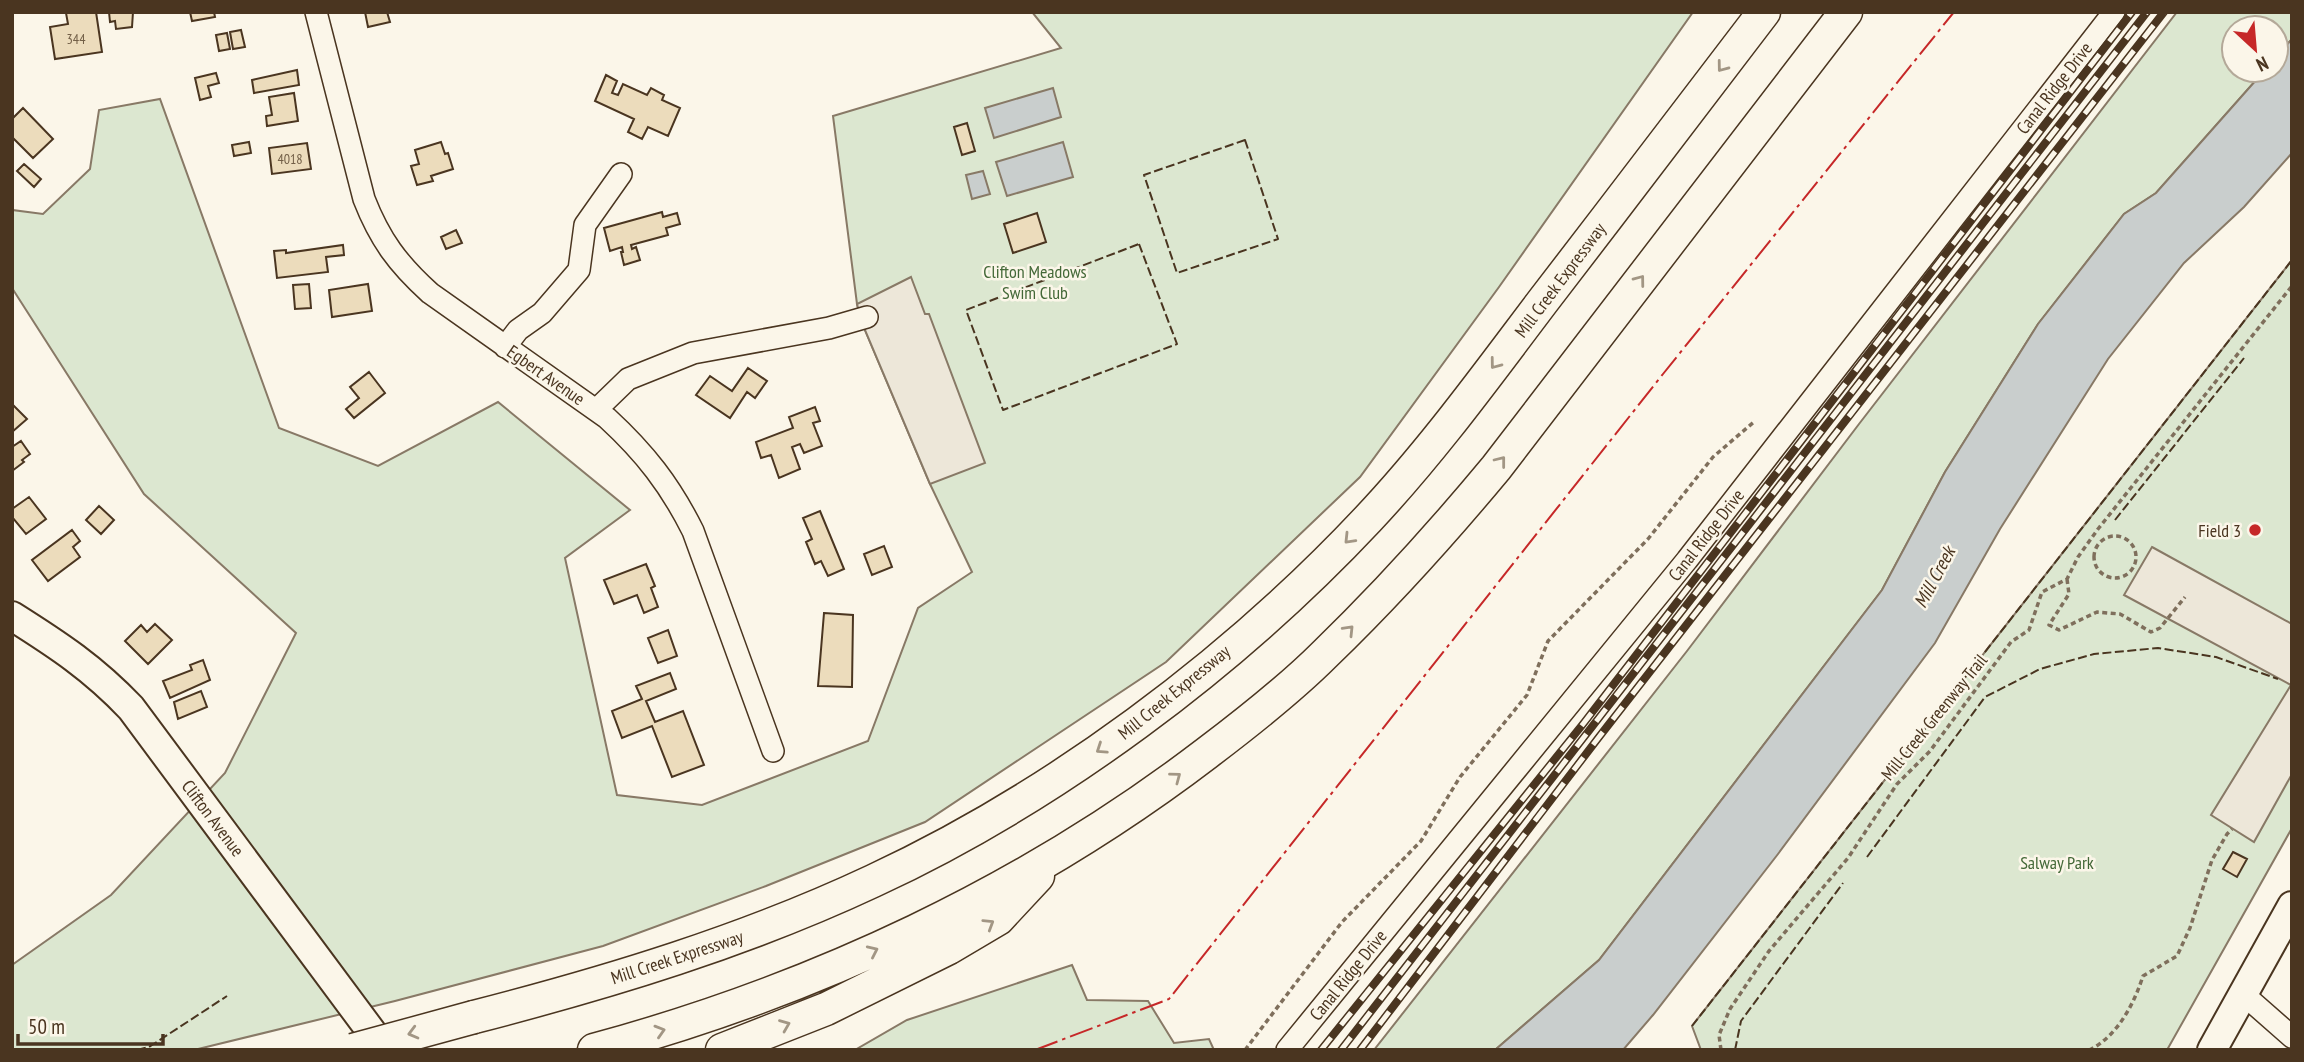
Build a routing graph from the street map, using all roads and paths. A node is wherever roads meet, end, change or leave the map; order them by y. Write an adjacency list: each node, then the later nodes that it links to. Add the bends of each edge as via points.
1 (316, 12): 8 (street, Egbert Avenue, via 374,225 415,279)
2 (1763, 12): 22 (highway, Mill Creek Expressway, one-way to 22, bridge, via 1471,396 1373,514 1276,607 1118,737 1009,807 874,881 728,942)
3 (1846, 12): 18 (highway, one-way to 3, via 1152,795 1241,727 1324,656 1400,578 1496,468)
4 (2114, 12): 27 (street, Canal Ridge Drive, via 1687,560)
5 (621, 174): 8 (street, via 585,225 579,270)
6 (2292, 286): 11 (path, Mill Creek Greenway Trail)
7 (867, 317): 9 (street, via 693,352 628,379)
8 (505, 347): 9 (street, Egbert Avenue)
9 (596, 410): 16 (street, Egbert Avenue, via 634,442 677,499 693,530)
10 (1755, 421): 26 (path, via 1713,457 1648,539 1548,641 1527,695 1460,777 1421,841 1342,922)
11 (2091, 539): 12 (path); 13 (path, Mill Creek Greenway Trail)
12 (2099, 544): 12 (path, via 2094,558 2099,571 2118,578 2130,572 2136,560 2129,541 2110,537)
13 (2067, 579): 14 (path, via 2069,594 2049,625 2059,630 2097,612 2120,614 2151,632 2160,628); 28 (path, Mill Creek Greenway Trail, via 2042,592 2029,630 2011,642 1930,751 1897,784 1848,858 1769,951 1730,1009 1719,1035)
14 (2185, 597)
15 (12, 617): 23 (main road, Clifton Avenue, via 76,657 131,708)
16 (773, 751)
17 (2232, 829): 29 (path, via 2212,860 2177,956 2143,976 2119,1025 2102,1044)
18 (1058, 855): 24 (highway, one-way to 18, via 809,979 962,909); 25 (highway, one-way to 18, via 826,1009 949,948 998,919)
19 (2292, 906): 20 (main road)
20 (2243, 994): 21 (street); 30 (main road)
21 (2292, 1037)
22 (353, 1050)
23 (385, 1050)
24 (594, 1050)
25 (722, 1050)
26 (1245, 1050)
27 (1287, 1050)
28 (1721, 1050)
29 (2089, 1050)
30 (2213, 1050)

